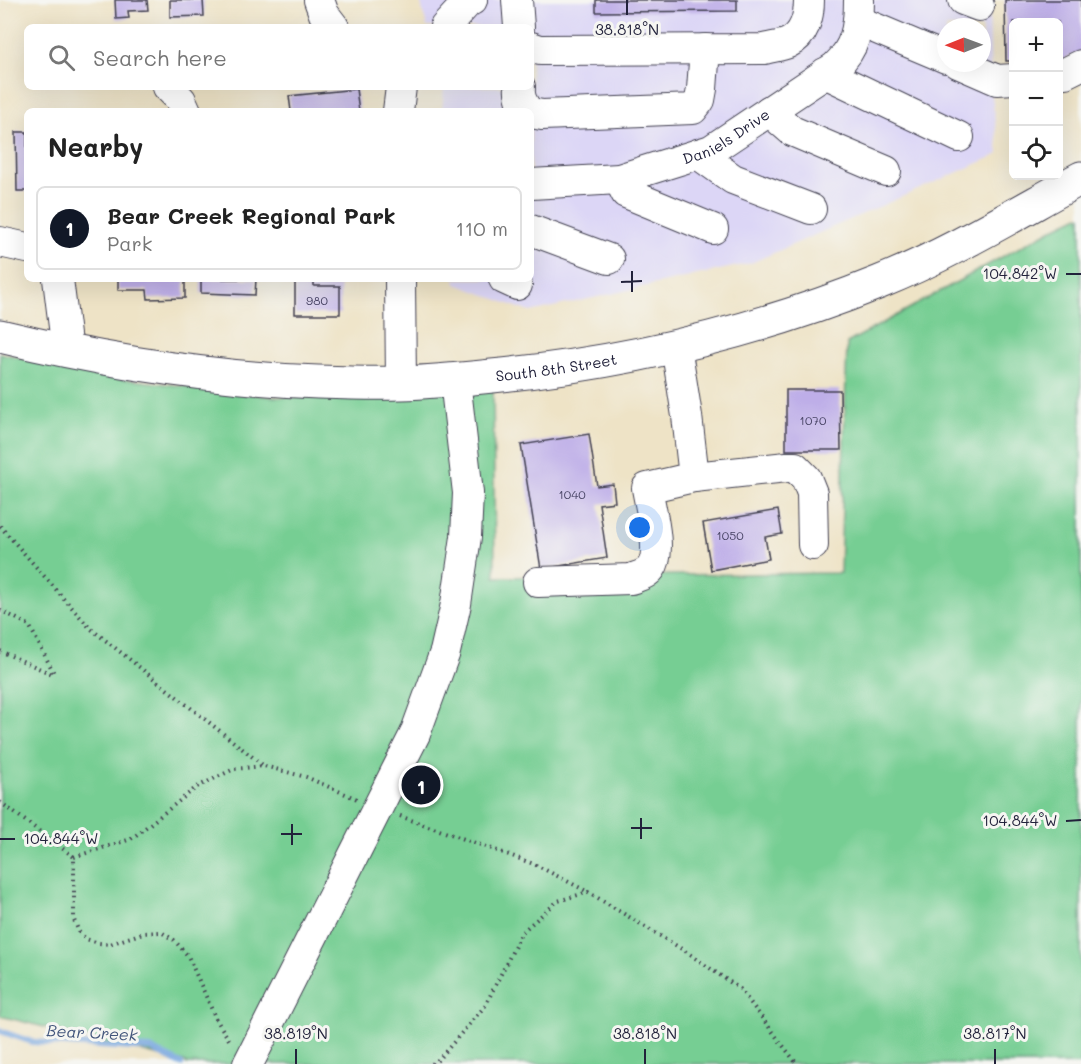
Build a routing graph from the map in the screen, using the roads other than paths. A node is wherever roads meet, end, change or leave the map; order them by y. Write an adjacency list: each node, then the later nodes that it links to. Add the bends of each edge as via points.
1 (319, 0): 6 (street)
2 (517, 0): 8 (street)
3 (809, 0): 10 (street, via 802,32 789,43 764,49)
4 (469, 1): 7 (street)
5 (858, 10): 11 (street); 15 (street, Daniels Drive, via 857,31 845,58)
6 (332, 24)
7 (448, 24)
8 (519, 24)
9 (534, 48): 10 (street)
10 (705, 49): 24 (street, via 700,100 693,109)
11 (937, 53)
12 (1081, 65): 14 (street)
13 (979, 72): 16 (street, via 997,80)
14 (1063, 73)
15 (825, 74): 23 (street, Daniels Drive); 25 (street)
16 (1009, 79)
17 (171, 90): 20 (street)
18 (401, 90): 21 (street)
19 (520, 90): 22 (street)
20 (185, 108)
21 (398, 108)
22 (527, 108)
23 (769, 111): 26 (street, Daniels Drive, via 711,150); 27 (street, via 792,131)
24 (534, 113)
25 (959, 137)
26 (698, 154): 29 (street, Daniels Drive); 31 (street, via 733,179)
27 (886, 171)
28 (1081, 178): 40 (main road, South 8th Street, via 882,281 740,331)
29 (620, 179): 30 (street, Daniels Drive); 32 (street, via 626,193)
30 (534, 184)
31 (812, 209)
32 (713, 229)
33 (534, 231): 36 (street)
34 (0, 242): 35 (street)
35 (24, 247)
36 (609, 259)
37 (58, 282): 41 (street)
38 (400, 282): 43 (street)
39 (0, 336): 41 (main road, South 8th Street)
40 (676, 346): 42 (main road, South 8th Street, via 580,365); 44 (street)
41 (68, 351): 43 (main road, South 8th Street, via 185,372 267,380)
42 (455, 380): 43 (main road, South 8th Street); 47 (street, via 468,493 466,537 445,652 415,734 378,808)
43 (401, 384)
44 (694, 477): 45 (street, via 795,467 806,478 812,493); 46 (street, via 646,488 657,546 656,558 645,574 631,579)
45 (813, 544)
46 (538, 582)
47 (240, 1055)

